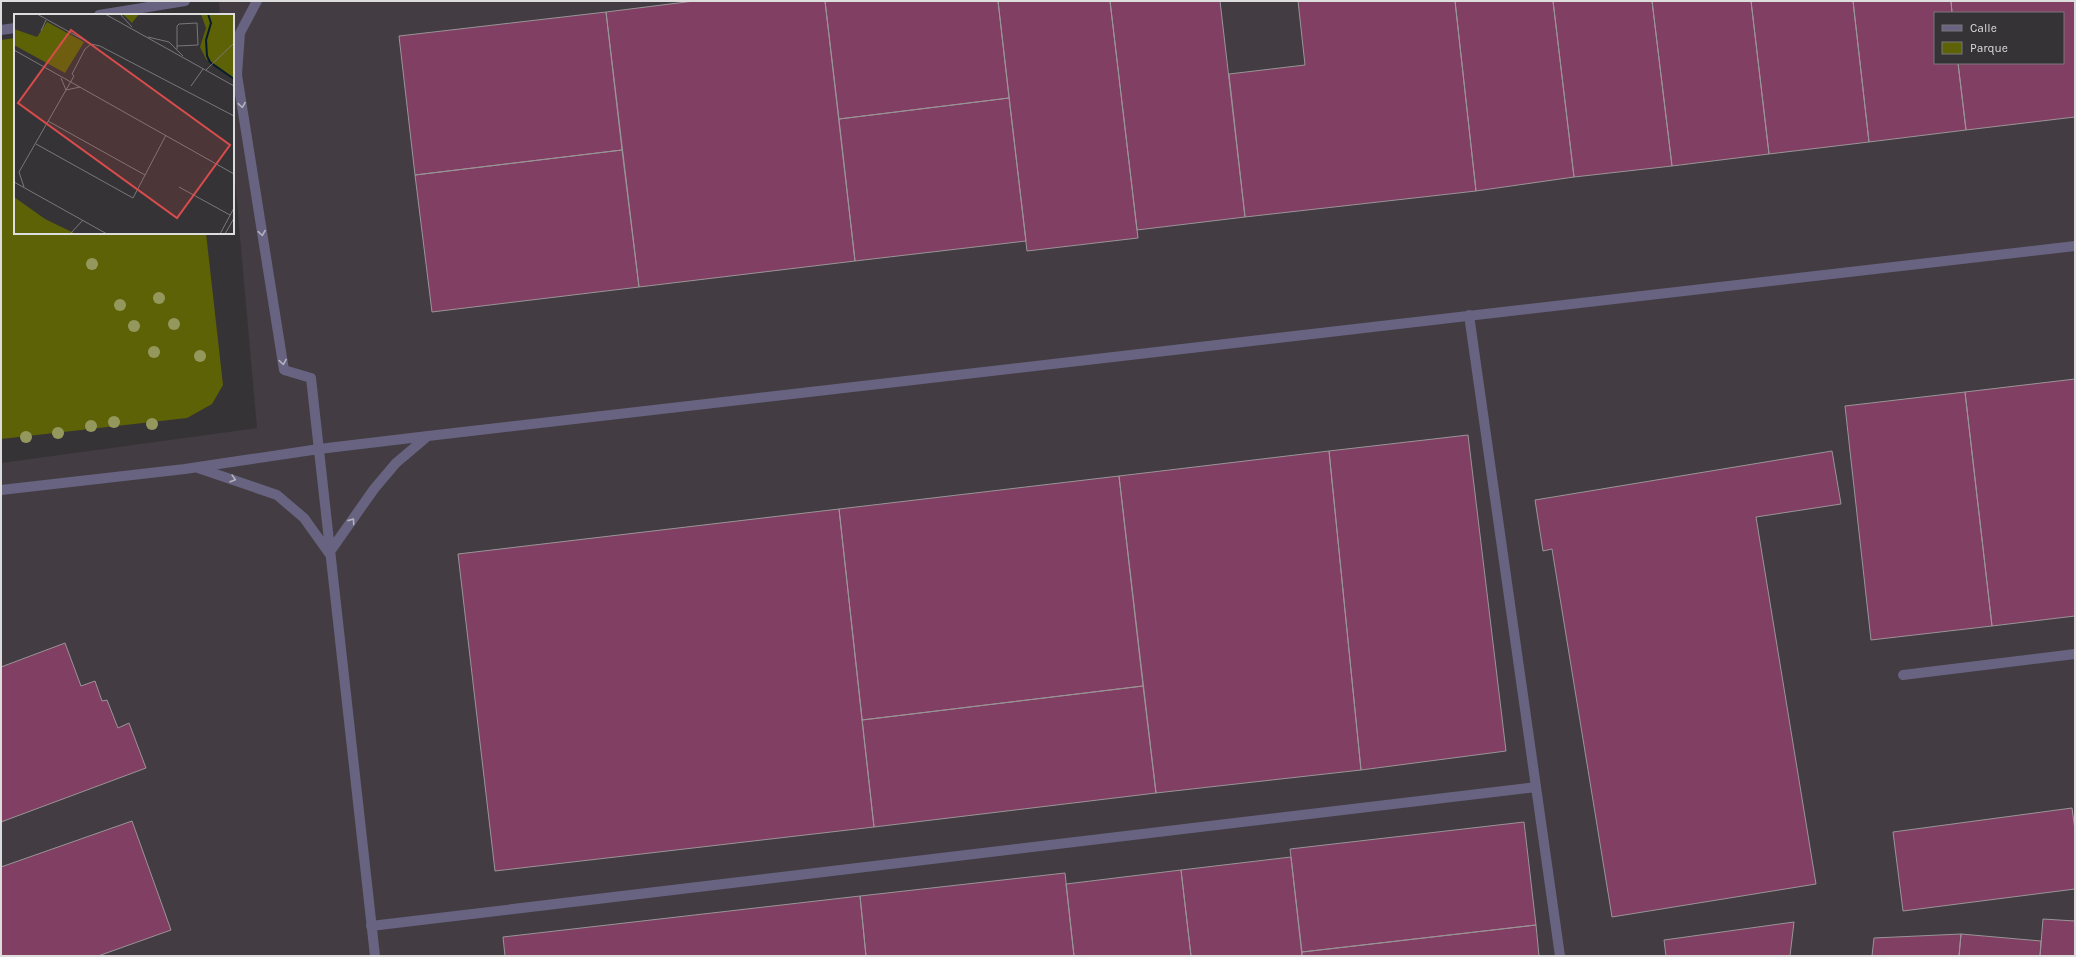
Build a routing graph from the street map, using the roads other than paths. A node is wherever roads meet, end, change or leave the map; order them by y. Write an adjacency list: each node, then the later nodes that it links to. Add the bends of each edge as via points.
1 (186, 1): 3 (street)
2 (257, 1): 9 (street, one-way to 9, via 240,33 237,75 284,370 311,378)
3 (105, 14)
4 (14, 28): 5 (street)
5 (1, 30)
6 (2075, 246): 7 (street)
7 (1469, 315): 8 (street); 15 (street)
8 (428, 436): 9 (street); 12 (street, one-way to 8, via 374,489 396,463)
9 (319, 449): 10 (street); 12 (street)
10 (196, 467): 11 (street); 12 (street, one-way to 12, via 277,495 304,518)
11 (1, 490)
12 (329, 553): 16 (street)
13 (2075, 654): 14 (street)
14 (1903, 676)
15 (1536, 787): 16 (street); 18 (street)
16 (371, 926): 17 (street)
17 (375, 956)
18 (1560, 956)

